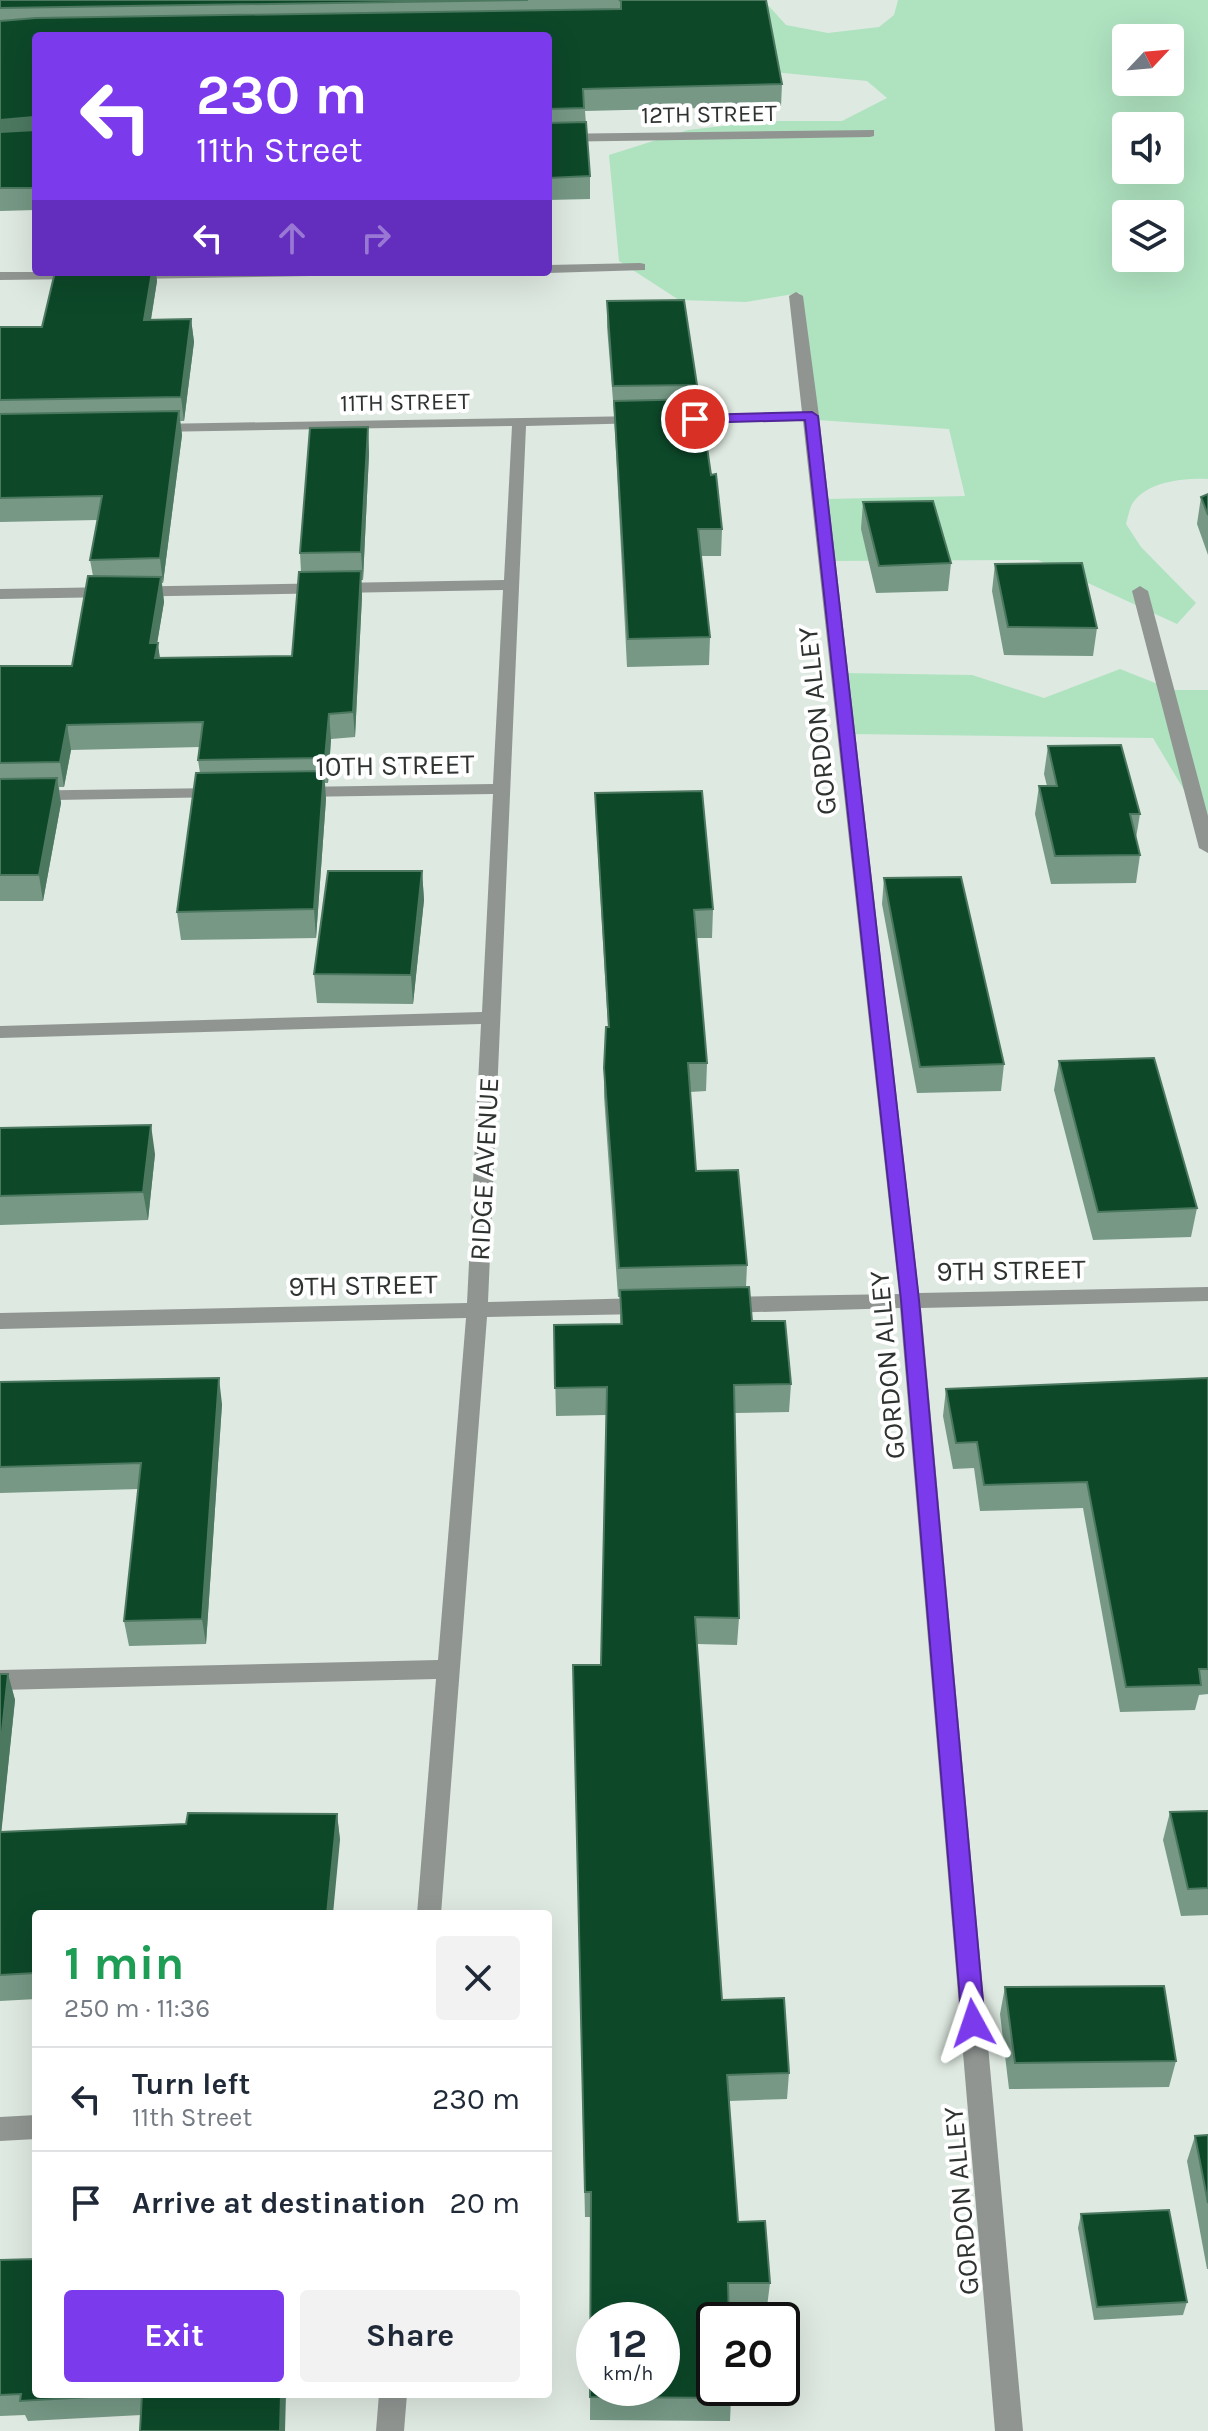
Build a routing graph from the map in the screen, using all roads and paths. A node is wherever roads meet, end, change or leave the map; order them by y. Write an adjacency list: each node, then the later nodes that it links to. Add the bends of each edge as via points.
1 (870, 133): 2 (street, 12TH STREET)
2 (552, 138)
3 (640, 267): 4 (street)
4 (552, 269)
5 (0, 276): 6 (street)
6 (32, 276)
7 (796, 296): 8 (street, GORDON ALLEY)
8 (812, 416): 9 (street, 11TH STREET); 22 (street, GORDON ALLEY)
9 (519, 422): 10 (street, 11TH STREET); 11 (street, RIDGE AVENUE)
10 (142, 429)
11 (511, 585): 13 (street); 14 (street, RIDGE AVENUE)
12 (1140, 591): 18 (street)
13 (0, 594)
14 (502, 789): 15 (street, 10TH STREET); 19 (street, RIDGE AVENUE)
15 (282, 792)
16 (235, 793): 17 (street)
17 (0, 796)
18 (1208, 848)
19 (491, 1018): 20 (street); 25 (street, RIDGE AVENUE)
20 (0, 1032)
21 (1208, 1294): 22 (street, 9TH STREET)
22 (910, 1300): 23 (street, 9TH STREET); 34 (street, GORDON ALLEY)
23 (709, 1305)
24 (662, 1306): 25 (street, 9TH STREET)
25 (477, 1310): 26 (street, 9TH STREET); 27 (street, RIDGE AVENUE)
26 (0, 1321)
27 (448, 1669): 28 (street); 29 (street, RIDGE AVENUE)
28 (0, 1680)
29 (429, 1910)
30 (32, 2127): 31 (street)
31 (0, 2129)
32 (393, 2398): 33 (street)
33 (390, 2431)
34 (1009, 2431)

